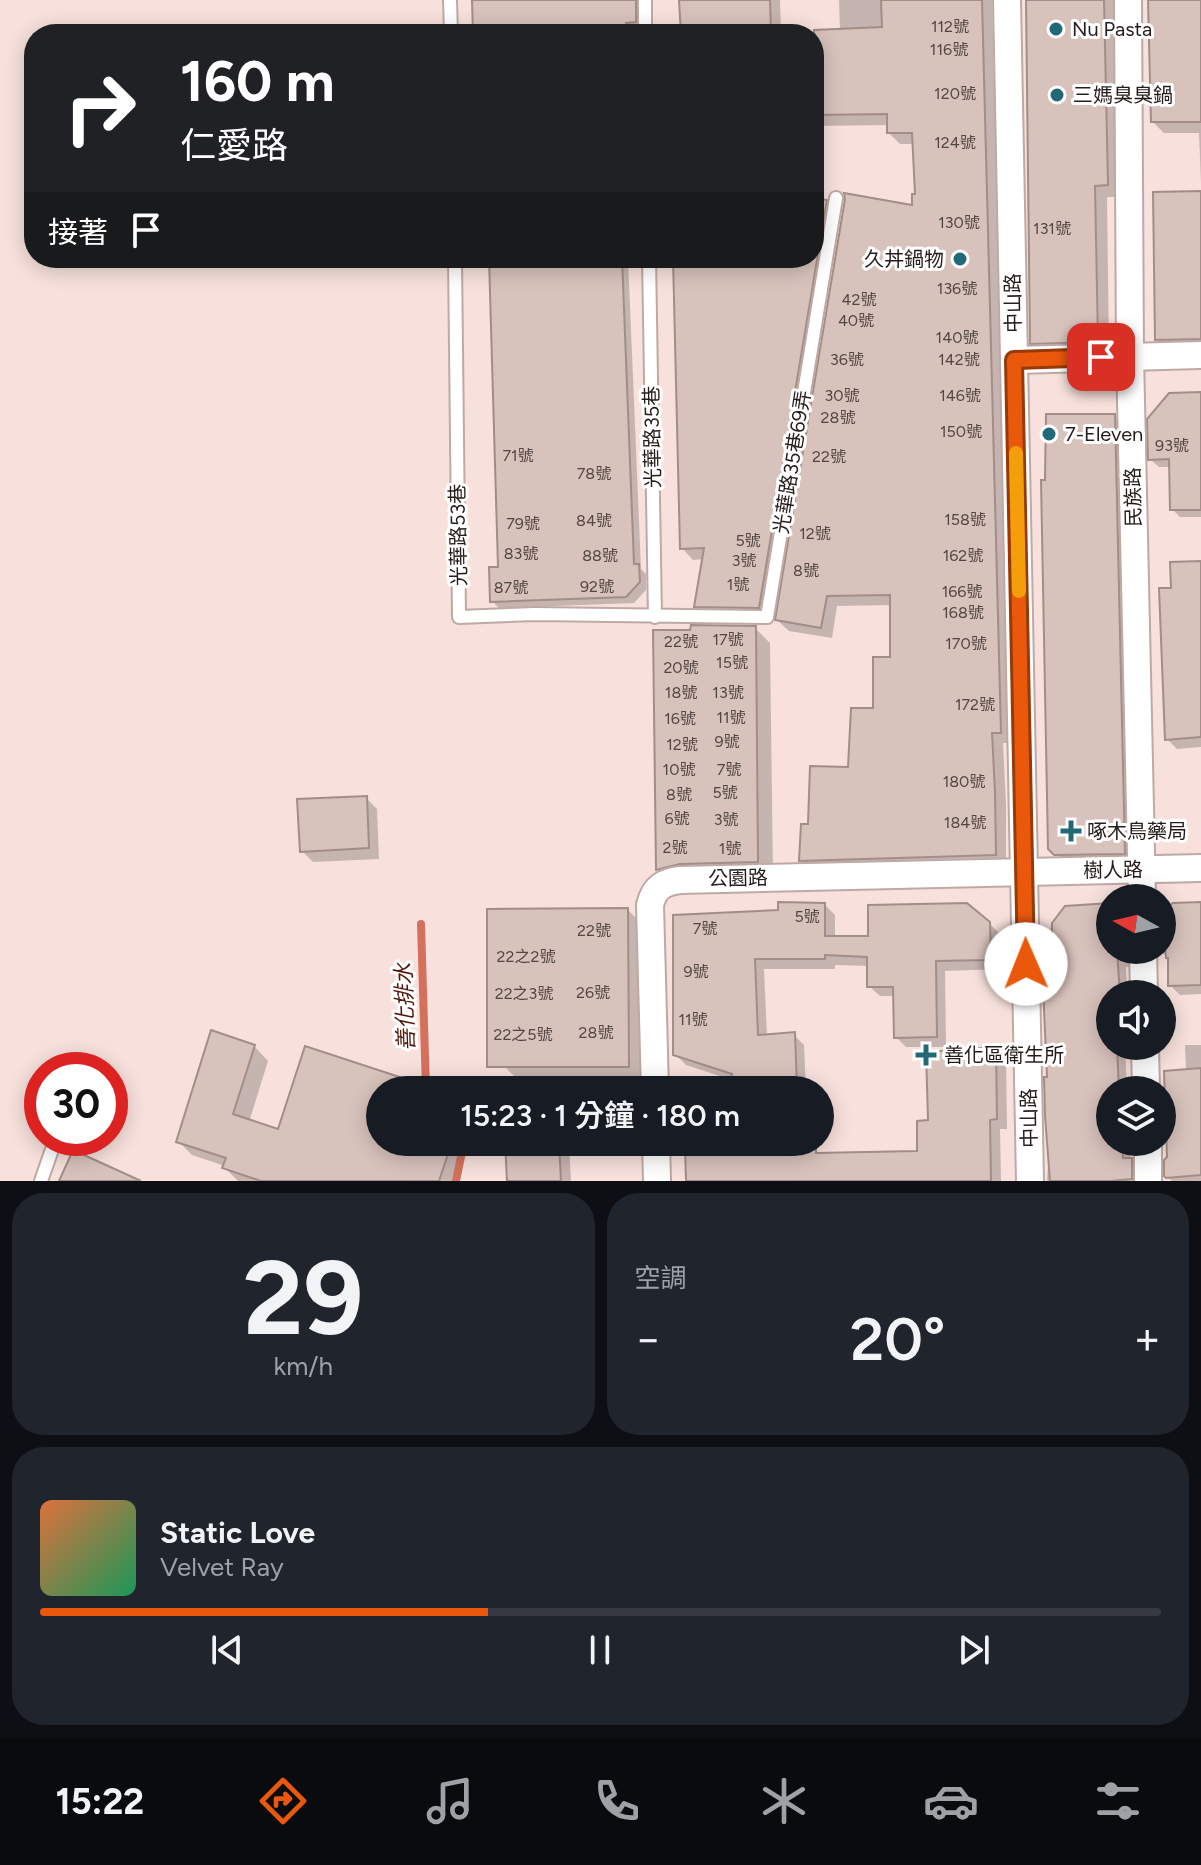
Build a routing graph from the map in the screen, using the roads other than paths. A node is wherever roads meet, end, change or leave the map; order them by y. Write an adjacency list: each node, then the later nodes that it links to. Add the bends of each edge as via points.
1 (450, 0): 5 (lane)
2 (645, 0): 6 (lane)
3 (1007, 0): 12 (street, 中山路)
4 (1128, 0): 11 (street, 民族路)
5 (451, 24)
6 (645, 24)
7 (836, 198): 13 (lane, 光華路35巷69弄, via 767,617)
8 (455, 268): 13 (lane, 光華路53巷, via 459,617)
9 (649, 268): 13 (lane, 光華路35巷)
10 (1201, 355): 11 (street)
11 (1130, 356): 12 (street); 15 (street, 民族路)
12 (1014, 360): 16 (street, 中山路)
13 (655, 617)
14 (1201, 868): 15 (street, 樹人路)
15 (1142, 869): 16 (street, 樹人路); 17 (street, 民族路)
16 (1024, 872): 18 (street, 公園路, via 680,880 659,886 650,913); 24 (street, 中山路)
17 (1142, 884)
18 (655, 1076)
19 (50, 1156): 22 (lane)
20 (656, 1156): 23 (street)
21 (1148, 1156): 25 (street)
22 (41, 1181)
23 (657, 1181)
24 (1030, 1181)
25 (1148, 1181)

